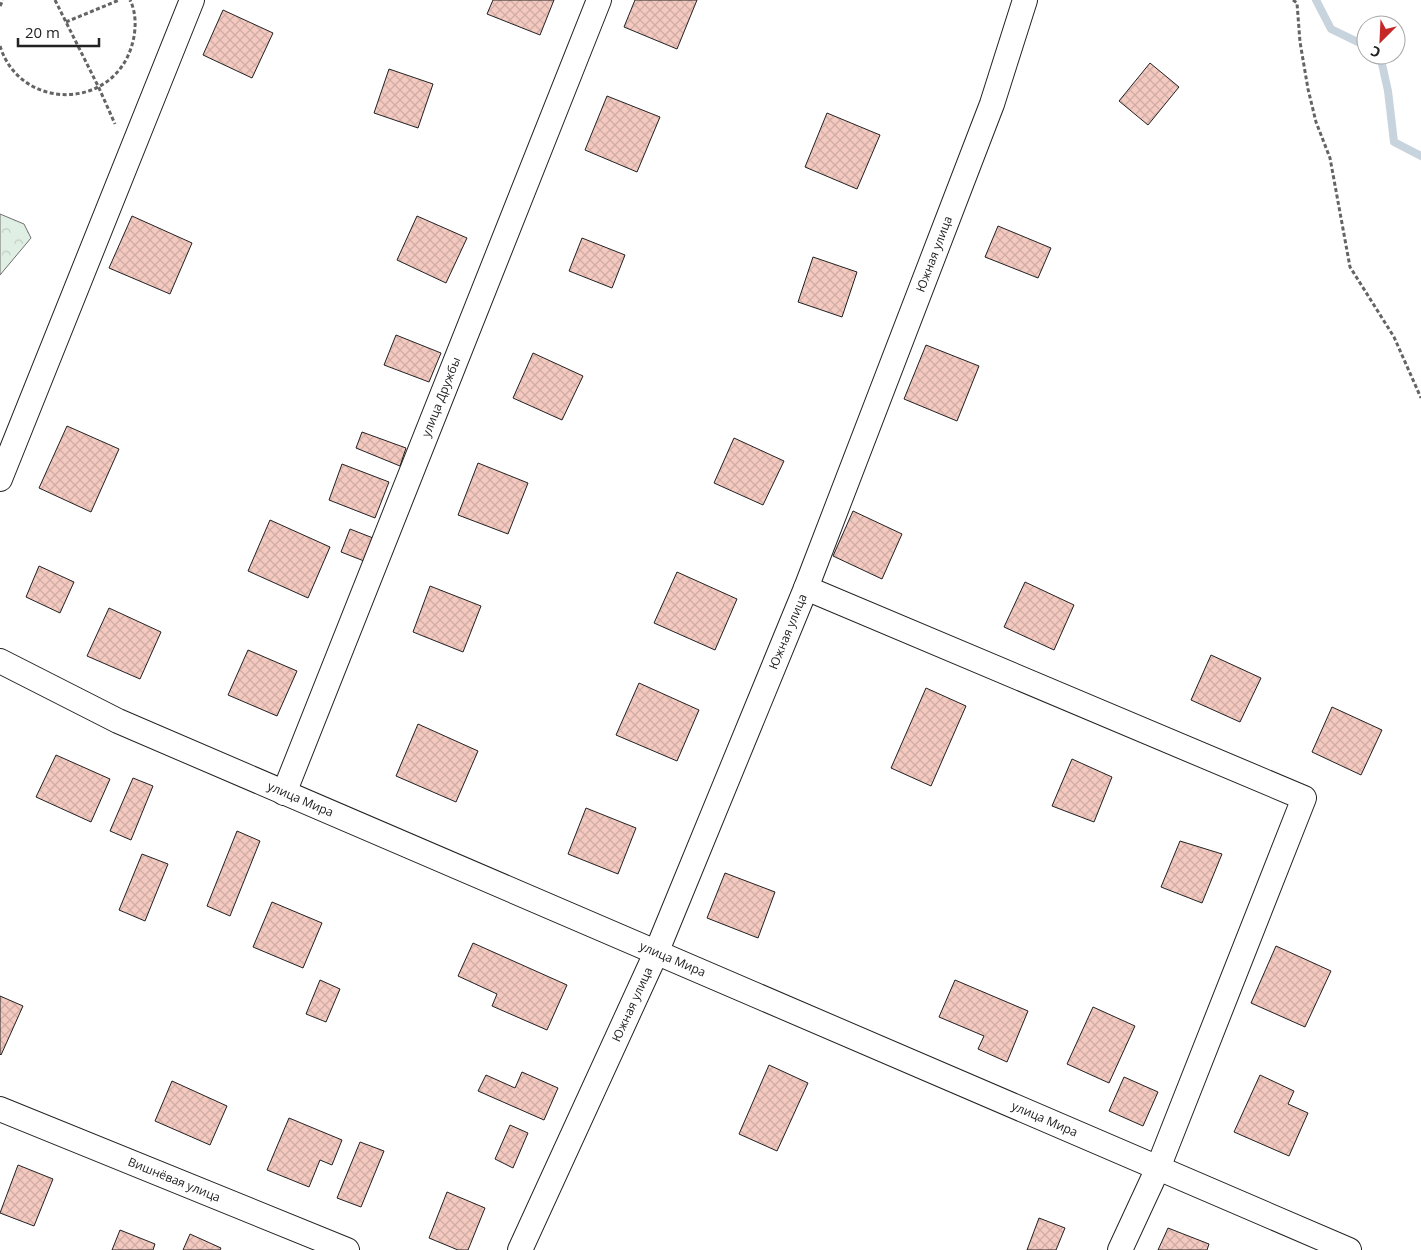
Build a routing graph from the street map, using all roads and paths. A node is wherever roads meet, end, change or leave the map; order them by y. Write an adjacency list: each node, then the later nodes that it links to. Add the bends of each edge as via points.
1 (3, 0): 9 (path)
2 (55, 0): 10 (path)
3 (119, 0): 10 (path)
4 (130, 0): 12 (path, via 135,37 130,53 123,67)
5 (192, 0): 13 (street)
6 (599, 0): 18 (street, улица Дружбы)
7 (1025, 0): 16 (street, Южная улица, via 992,104)
8 (1295, 1): 14 (path, via 1308,89 1330,158 1350,267 1394,337)
9 (0, 6)
10 (66, 22): 12 (path)
11 (0, 46): 12 (path, via 11,68 36,89 68,96)
12 (99, 88): 13 (path)
13 (129, 156): 15 (street)
14 (1421, 398)
15 (0, 479)
16 (806, 588): 19 (street, Южная улица); 21 (street, via 1304,798)
17 (0, 661): 18 (street, улица Мира, via 118,721)
18 (284, 793): 19 (street, улица Мира)
19 (656, 954): 21 (street, улица Мира); 23 (street, Южная улица)
20 (0, 1109): 22 (street, Вишнёвая улица)
21 (1158, 1168): 24 (street); 25 (street, улица Мира)
22 (347, 1250)
23 (520, 1250)
24 (1120, 1250)
25 (1349, 1250)

